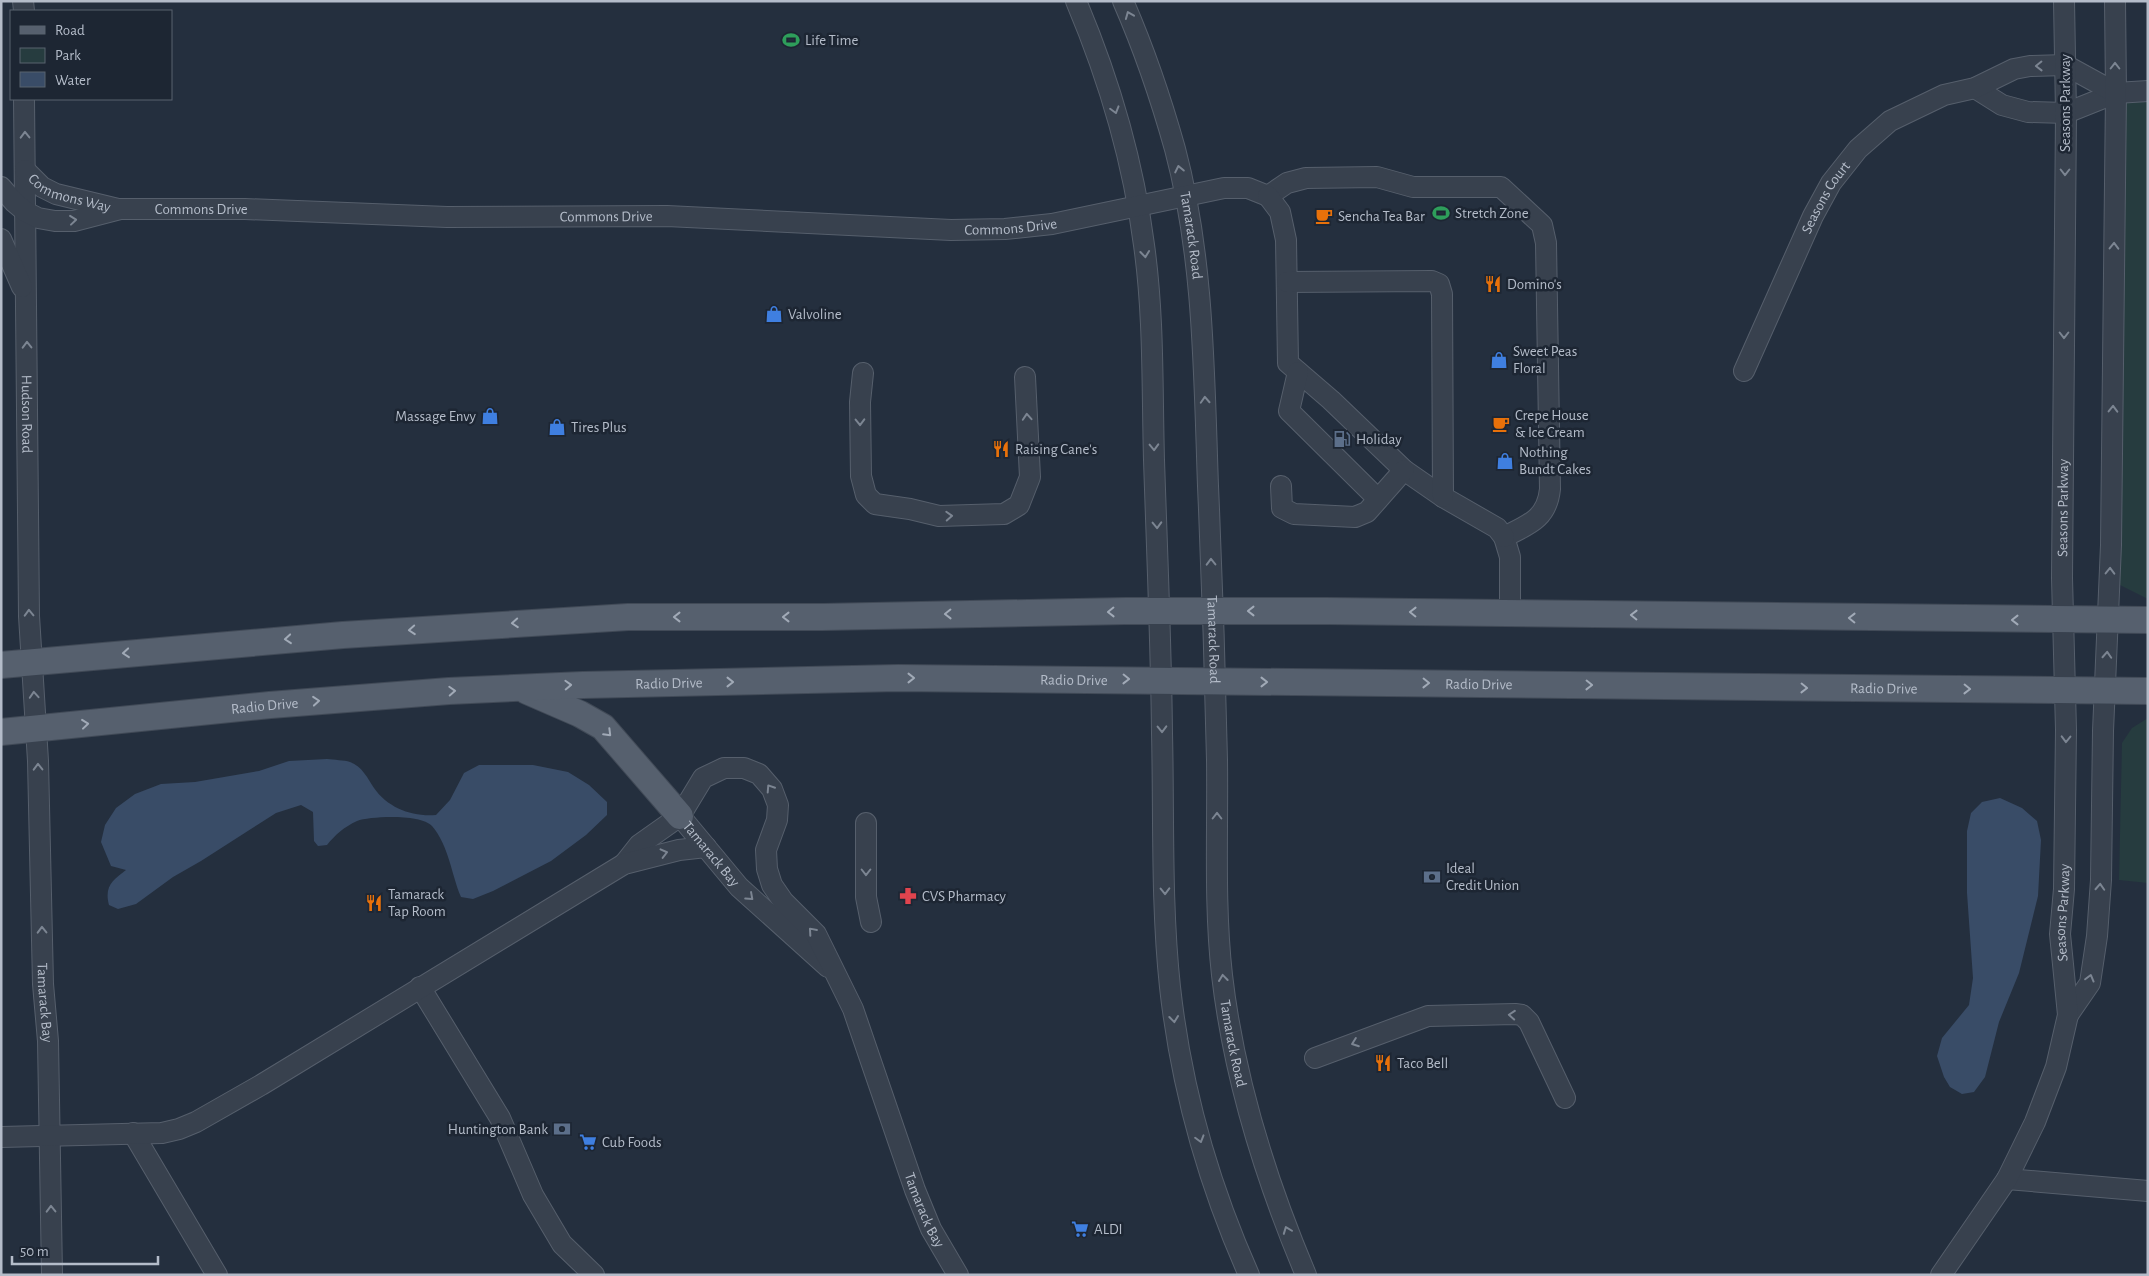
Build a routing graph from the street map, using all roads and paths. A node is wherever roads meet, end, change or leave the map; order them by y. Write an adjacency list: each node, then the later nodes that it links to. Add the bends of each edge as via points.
1 (1076, 1): 15 (street, one-way to 15, via 1104,72 1127,152)
2 (1123, 1): 13 (street, Tamarack Road, one-way to 2, via 1164,114)
3 (2064, 1): 5 (street, Seasons Parkway)
4 (2114, 1): 8 (street, Seasons Parkway, one-way to 4)
5 (2065, 65): 6 (street, Seasons Court, one-way to 6, via 2014,69); 8 (street); 10 (street, Seasons Parkway)
6 (1975, 88): 10 (street, via 2014,110); 21 (street, Seasons Court, via 1944,95 1890,121 1858,149 1831,183 1813,216)
7 (2148, 91): 8 (street)
8 (2116, 93): 10 (street); 34 (street, Seasons Parkway, one-way to 8)
9 (24, 100): 11 (street, Hudson Road, one-way to 9)
10 (2066, 113): 33 (street, Seasons Parkway, one-way to 33)
11 (25, 170): 16 (street, Commons Way, via 42,187 56,194); 17 (street, Hudson Road)
12 (1, 187): 17 (street)
13 (1185, 196): 14 (street, Commons Drive, via 1239,187); 15 (street, Commons Drive); 31 (street, Tamarack Road, one-way to 13, via 1198,288)
14 (1268, 196): 19 (street, via 1283,222); 29 (street, via 1287,183 1306,178 1377,177 1413,187 1497,186 1504,188 1542,225 1546,243 1549,498 1539,517)
15 (1138, 206): 16 (street, Commons Drive, via 1052,224 979,230 667,216 448,217 245,209); 30 (street, one-way to 30, via 1150,298)
16 (120, 209): 17 (street, Commons Drive, one-way to 16, via 48,220 74,221)
17 (26, 212): 20 (street, Hudson Road)
18 (1, 239): 20 (street)
19 (1287, 282): 22 (street, via 1288,363); 27 (street, via 1432,281 1439,284 1442,294)
20 (26, 298): 36 (street, Hudson Road, one-way to 20)
21 (1744, 371)
22 (1298, 372): 25 (street); 28 (street, via 1289,411)
23 (863, 373): 24 (street, one-way to 24, via 861,476 866,495 875,504 939,516 1004,514 1019,505 1030,476)
24 (1025, 377)
25 (1404, 470): 27 (street); 28 (street)
26 (1281, 486): 28 (street, via 1282,508 1294,514 1355,517 1366,512)
27 (1443, 497): 29 (street, via 1497,528)
28 (1378, 499)
29 (1504, 537): 32 (street, via 1510,557)
30 (1160, 611): 31 (main road); 36 (main road, one-way to 36, via 628,617 383,632); 38 (street)
31 (1213, 611): 32 (main road, one-way to 31); 39 (street, Tamarack Road)
32 (1510, 613): 33 (main road, one-way to 32)
33 (2064, 620): 34 (main road); 41 (street, Seasons Parkway)
34 (2108, 620): 35 (main road); 42 (street, Seasons Parkway, one-way to 34)
35 (2148, 620)
36 (32, 662): 37 (main road); 44 (street, Hudson Road, one-way to 36)
37 (1, 665)
38 (1161, 680): 39 (main road, Radio Drive); 40 (main road, Radio Drive, one-way to 38, via 898,678); 65 (street, one-way to 65, via 1166,922 1177,1040 1187,1092 1207,1164)
39 (1215, 681): 41 (main road, Radio Drive, one-way to 41); 66 (street, Tamarack Road, one-way to 39, via 1258,1148 1229,1026 1218,917)
40 (519, 687): 44 (main road, Radio Drive, one-way to 40, via 313,701); 46 (main road, one-way to 46, via 603,727)
41 (2065, 690): 42 (main road, Radio Drive); 53 (street, Seasons Parkway, one-way to 53, via 2064,880 2060,934)
42 (2105, 691): 43 (main road, Radio Drive); 53 (street, Seasons Parkway, one-way to 42, via 2090,983 2097,936)
43 (2148, 691)
44 (36, 729): 45 (main road, Radio Drive); 57 (street, Tamarack Bay, one-way to 44)
45 (1, 732)
46 (680, 816): 48 (street, Tamarack Bay); 49 (street, via 640,845); 51 (street, Tamarack Bay, one-way to 46, via 816,934 783,901 772,885 766,850 778,806 772,789 759,774 744,768 724,768 704,778)
47 (866, 823): 50 (street, one-way to 50, via 866,897)
48 (706, 848): 49 (street, one-way to 48, via 679,850); 51 (street, Tamarack Bay, one-way to 51, via 739,887)
49 (624, 864): 52 (street)
50 (871, 922)
51 (834, 974): 64 (street, Tamarack Bay, via 853,1009 930,1229)
52 (420, 987): 56 (street, via 196,1122 162,1133); 63 (street, via 500,1118 533,1195 562,1244)
53 (2068, 1015): 59 (street, Seasons Parkway, via 2056,1066 2036,1122)
54 (1315, 1058): 55 (street, one-way to 54, via 1530,1022 1522,1016 1435,1015)
55 (1565, 1098)
56 (133, 1133): 57 (street); 62 (street)
57 (49, 1136): 58 (street); 61 (street, Tamarack Bay, one-way to 57)
58 (1, 1137)
59 (2008, 1179): 60 (street); 67 (street, Seasons Parkway)
60 (2148, 1191)
61 (52, 1275)
62 (217, 1275)
63 (594, 1275)
64 (958, 1275)
65 (1249, 1275)
66 (1306, 1275)
67 (1941, 1275)

